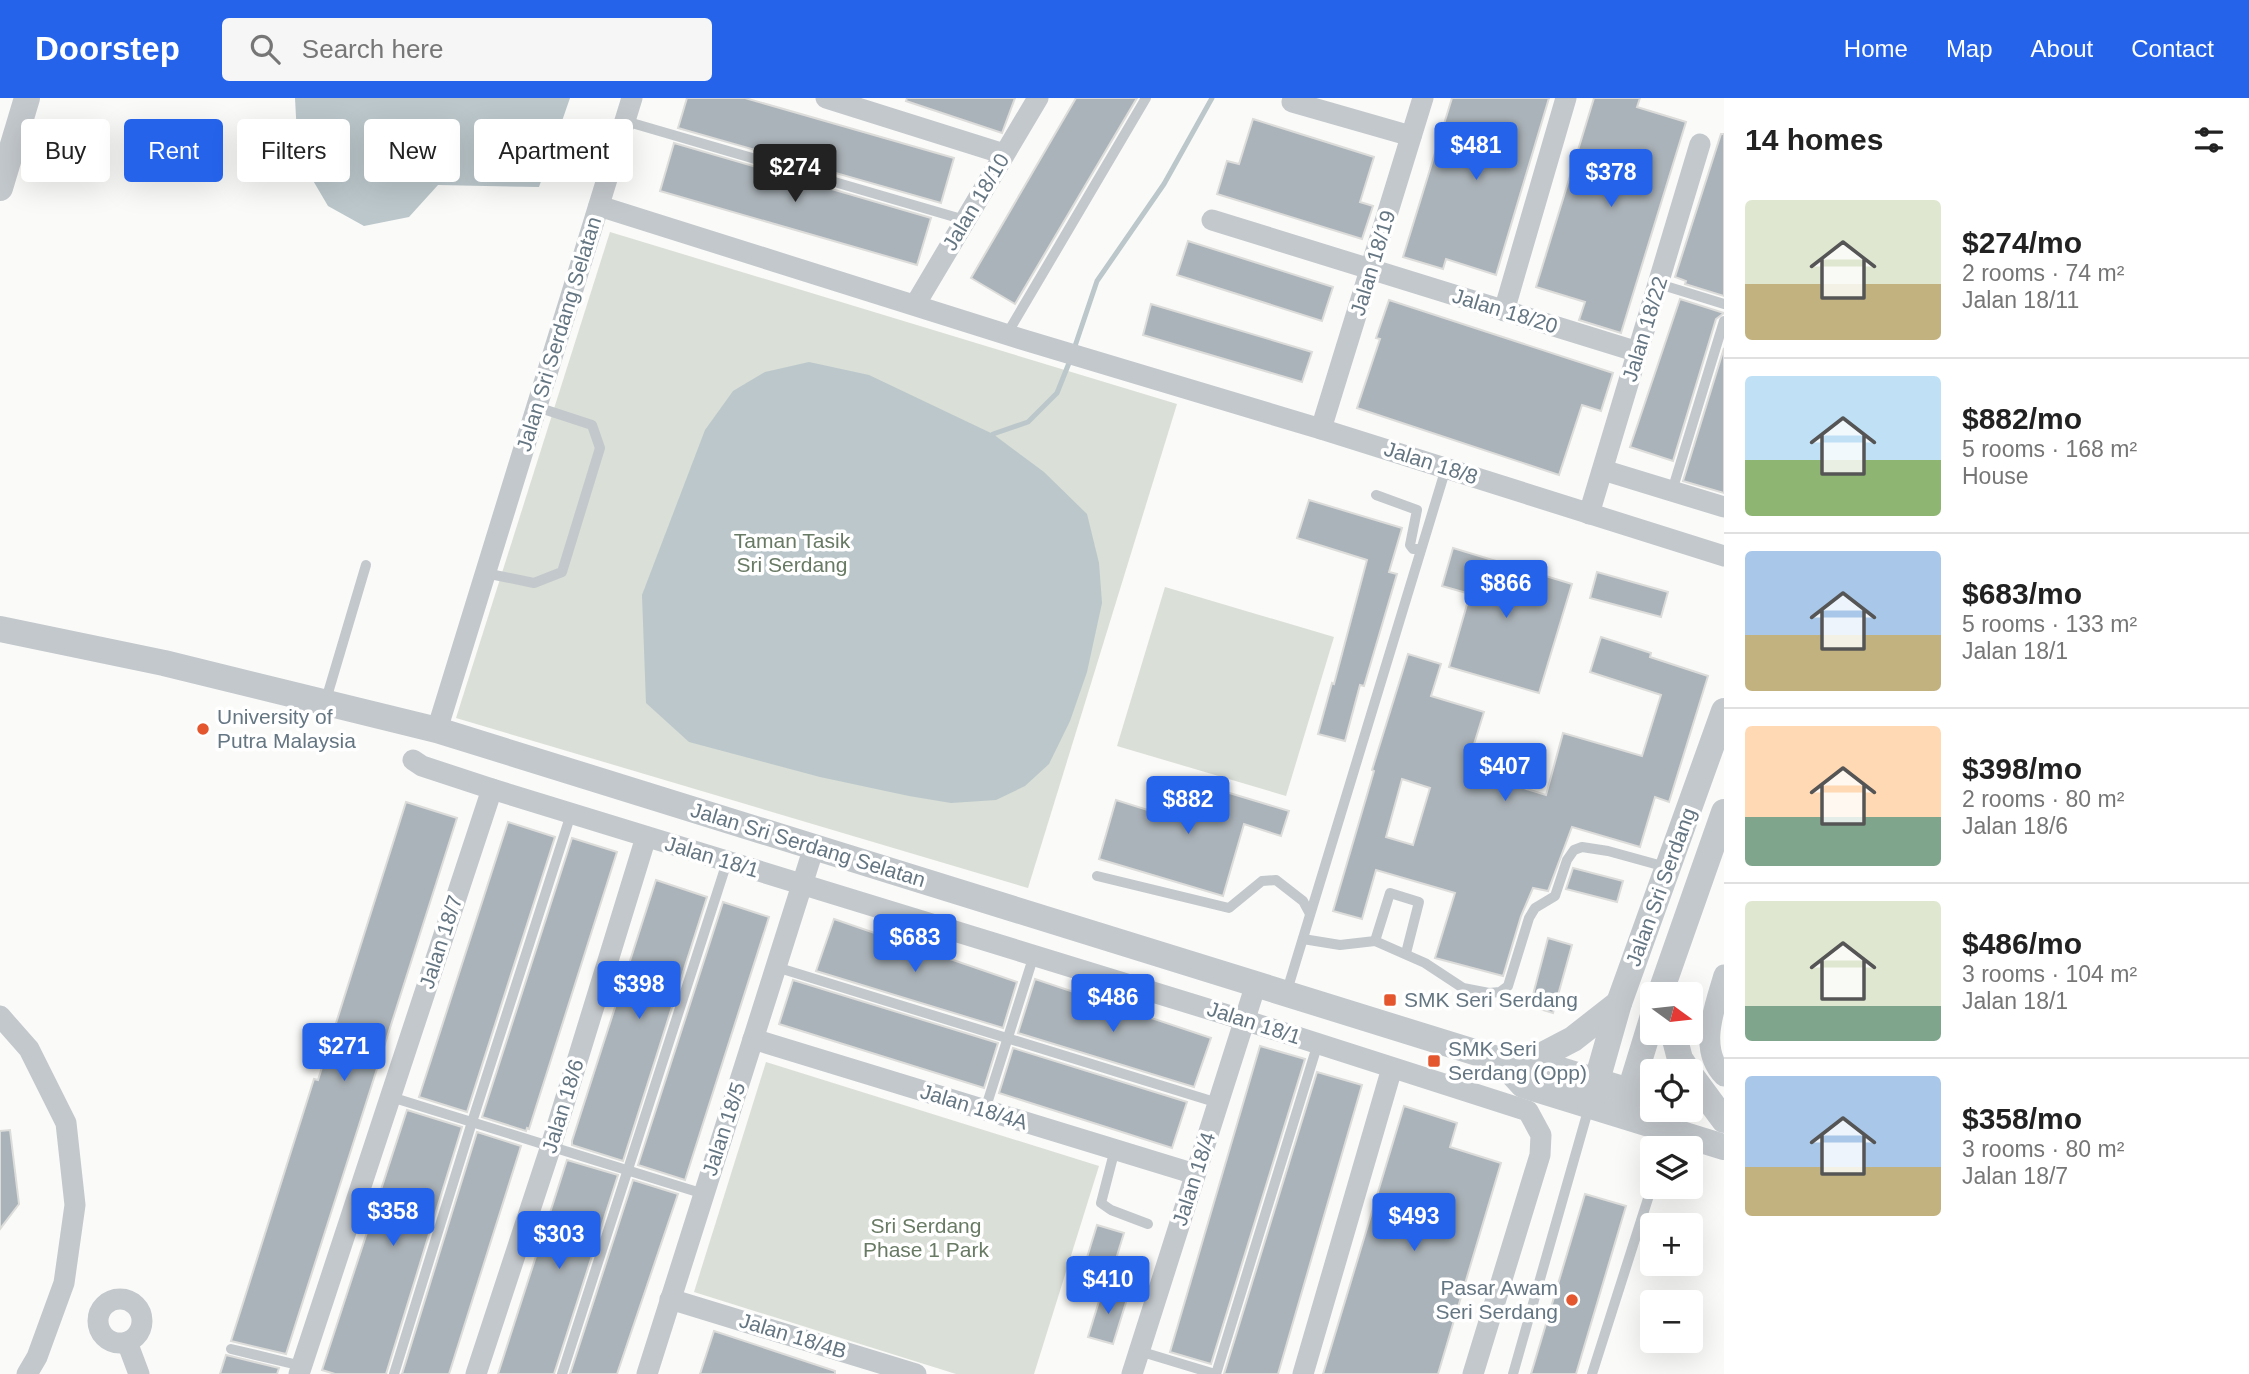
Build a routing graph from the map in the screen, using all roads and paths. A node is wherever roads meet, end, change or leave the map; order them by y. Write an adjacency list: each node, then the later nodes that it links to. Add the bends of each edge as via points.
1 (27, 98): 15 (street)
2 (632, 98): 9 (street, Jalan Sri Serdang Selatan)
3 (1038, 98): 13 (street, Jalan 18/10)
4 (1146, 98): 25 (lane)
5 (1423, 98): 11 (street, Jalan 18/19)
6 (1566, 98): 23 (street)
7 (840, 100): 13 (street)
8 (1292, 102): 11 (street)
9 (626, 119)
10 (633, 123): 17 (lane)
11 (1411, 136): 19 (street, Jalan 18/19)
12 (1700, 144): 20 (street, Jalan 18/22)
13 (1004, 154): 17 (street, Jalan 18/10)
14 (606, 182): 16 (street, Jalan Sri Serdang Selatan)
15 (0, 188)
16 (598, 206): 22 (street, Jalan 18/8); 27 (street, Jalan Sri Serdang Selatan)
17 (965, 220): 22 (street, Jalan 18/10)
18 (1212, 220): 19 (street, Jalan 18/20)
19 (1371, 270): 23 (street, Jalan 18/20); 28 (street, Jalan 18/19)
20 (1658, 284): 21 (lane); 26 (street, Jalan 18/22)
21 (1724, 304)
22 (915, 305): 25 (street, Jalan 18/8)
23 (1504, 311): 26 (street, Jalan 18/20)
24 (1724, 321): 31 (lane)
25 (1007, 334): 28 (street, Jalan 18/8)
26 (1638, 352): 30 (street, Jalan 18/22)
27 (537, 407): 38 (street, Jalan Sri Serdang Selatan); 38 (lane, via 592,425 600,449 566,560 562,572 534,583)
28 (1321, 429): 29 (street, Jalan 18/8)
29 (1446, 468): 34 (street, Jalan 18/8); 35 (lane)
30 (1603, 470): 31 (street); 34 (street, Jalan 18/22)
31 (1672, 491): 33 (street)
32 (1376, 495): 35 (lane, via 1417,510 1410,545)
33 (1724, 507)
34 (1590, 514): 36 (street, Jalan 18/8)
35 (1421, 549): 53 (lane)
36 (1724, 556)
37 (366, 565): 40 (lane)
38 (485, 573): 42 (street, Jalan Sri Serdang Selatan)
39 (0, 629): 40 (street, Jalan Sri Serdang Selatan, via 164,663)
40 (325, 704): 42 (street, Jalan Sri Serdang Selatan)
41 (1724, 711): 50 (street, Jalan Sri Serdang)
42 (437, 730): 48 (street, Jalan Sri Serdang Selatan)
43 (413, 760): 44 (street, Jalan 18/1)
44 (492, 789): 46 (street, Jalan 18/1); 77 (street, Jalan 18/7)
45 (1724, 812): 60 (street, Jalan Sri Serdang)
46 (571, 814): 47 (street, Jalan 18/1); 83 (lane)
47 (646, 837): 49 (street, Jalan 18/1); 86 (street, Jalan 18/6)
48 (814, 847): 52 (street, Jalan 18/5); 61 (street, Jalan Sri Serdang Selatan)
49 (727, 862): 52 (street, Jalan 18/1); 89 (lane)
50 (1668, 867): 56 (lane, via 1608,851 1574,850 1555,896 1535,908 1529,918 1508,986 1500,992 1464,988); 63 (street, Jalan Sri Serdang)
51 (1097, 876): 53 (lane, via 1229,908 1262,881 1276,880 1303,901)
52 (802, 885): 57 (street, Jalan 18/1); 58 (street, Jalan 18/5)
53 (1310, 914): 54 (lane)
54 (1303, 939): 55 (lane, via 1340,945); 62 (lane)
55 (1374, 941): 56 (lane); 56 (lane, via 1390,893 1419,902)
56 (1406, 953)
57 (1034, 955): 66 (street, Jalan 18/1); 67 (lane)
58 (776, 967): 67 (lane); 68 (street, Jalan 18/5)
59 (1724, 975): 64 (street)
60 (1665, 982)
61 (1256, 984): 62 (street, Jalan Sri Serdang Selatan); 66 (street, Jalan 18/4)
62 (1286, 994): 71 (street, Jalan Sri Serdang Selatan)
63 (1619, 1003): 72 (street, via 1573,1038); 76 (street, Jalan Sri Serdang)
64 (1719, 1010): 74 (street, via 1709,1041 1712,1062)
65 (0, 1016): 100 (street, via 29,1049 66,1123 75,1205 64,1283)
66 (1244, 1020): 69 (street, Jalan 18/1); 79 (street, Jalan 18/4)
67 (1007, 1038): 79 (lane); 80 (lane)
68 (753, 1039): 80 (street, Jalan 18/4A); 91 (street, Jalan 18/5)
69 (1318, 1044): 73 (street, Jalan 18/1); 108 (lane)
70 (1647, 1045): 78 (street)
71 (1500, 1060): 72 (street, Jalan Sri Serdang Selatan); 76 (street, Jalan Sri Serdang Selatan, via 1523,1085)
72 (1531, 1061): 76 (street, Jalan Sri Serdang Selatan)
73 (1392, 1068): 109 (street); 110 (street, Jalan 18/1, via 1528,1111 1541,1135 1540,1154)
74 (1724, 1076)
75 (1703, 1092): 82 (street)
76 (1593, 1093): 78 (street); 111 (lane)
77 (391, 1097): 83 (lane); 98 (street, Jalan 18/7)
78 (1635, 1101): 84 (street)
79 (1218, 1103): 90 (street, Jalan 18/4)
80 (985, 1110): 88 (street, Jalan 18/4A)
81 (1703, 1114): 82 (street)
82 (1724, 1120)
83 (472, 1122): 86 (lane); 102 (lane)
84 (1665, 1136)
85 (1703, 1144): 87 (street)
86 (551, 1146): 89 (lane); 103 (street, Jalan 18/6)
87 (1724, 1147)
88 (1115, 1149): 90 (street, Jalan 18/4A); 93 (lane, via 1101,1203)
89 (628, 1170): 91 (lane); 104 (lane)
90 (1195, 1174): 97 (street, Jalan 18/4)
91 (704, 1194): 94 (street, Jalan 18/5)
92 (1648, 1199): 112 (lane)
93 (1148, 1224)
94 (670, 1299): 99 (street, Jalan 18/4B); 105 (street, Jalan 18/5)
95 (127, 1342): 101 (street)
96 (231, 1349): 98 (lane)
97 (1139, 1351): 107 (street, Jalan 18/4); 108 (lane)
98 (301, 1370)
99 (888, 1370): 106 (street, Jalan 18/4B)
100 (27, 1374)
101 (139, 1374)
102 (394, 1374)
103 (475, 1374)
104 (562, 1374)
105 (647, 1374)
106 (916, 1374)
107 (1132, 1374)
108 (1215, 1374)
109 (1303, 1374)
110 (1473, 1374)
111 (1513, 1374)
112 (1592, 1374)

